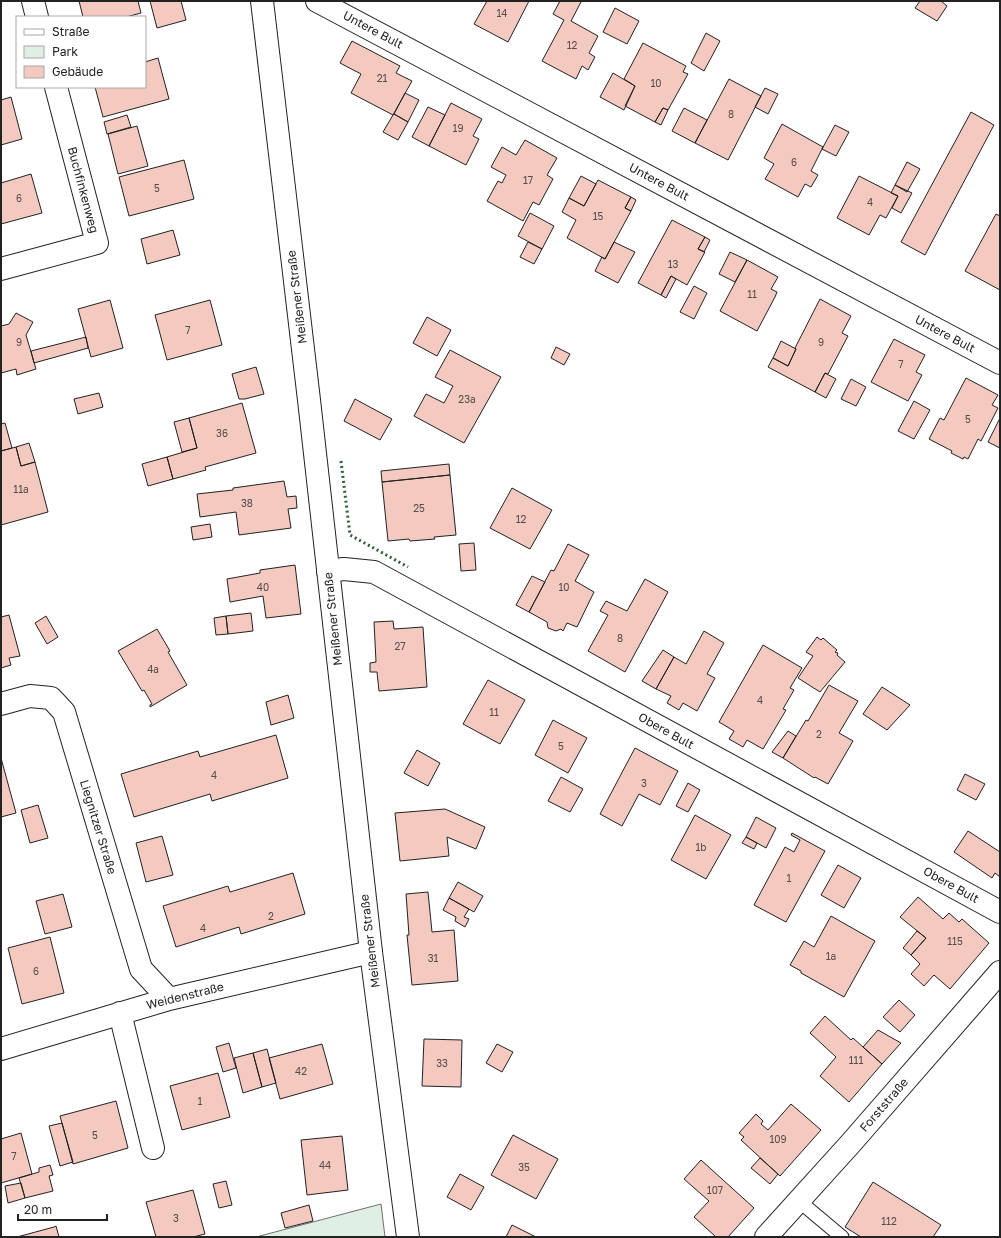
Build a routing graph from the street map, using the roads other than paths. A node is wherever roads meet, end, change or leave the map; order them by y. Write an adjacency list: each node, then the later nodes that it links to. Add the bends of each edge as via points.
1 (33, 1): 4 (street)
2 (262, 1): 8 (street, Meißener Straße)
3 (318, 1): 7 (street, Untere Bult)
4 (37, 16)
5 (56, 88): 6 (street, Buchfinkenweg, via 96,243)
6 (1, 269)
7 (1000, 363)
8 (328, 571): 10 (street, Obere Bult, via 344,569 374,572); 11 (street, Meißener Straße)
9 (1, 704): 13 (street, Liegnitzer Straße, via 30,696 51,698 64,712 141,969)
10 (1000, 912)
11 (371, 952): 13 (street, Weidenstraße); 18 (street, Meißener Straße)
12 (1000, 972): 17 (street, Forststraße)
13 (169, 999): 14 (street, Weidenstraße)
14 (120, 1013): 15 (street, Weidenstraße); 16 (street)
15 (1, 1049)
16 (153, 1148)
17 (799, 1201): 19 (street, Forststraße); 20 (lane)
18 (408, 1237)
19 (766, 1237)
20 (842, 1237)

